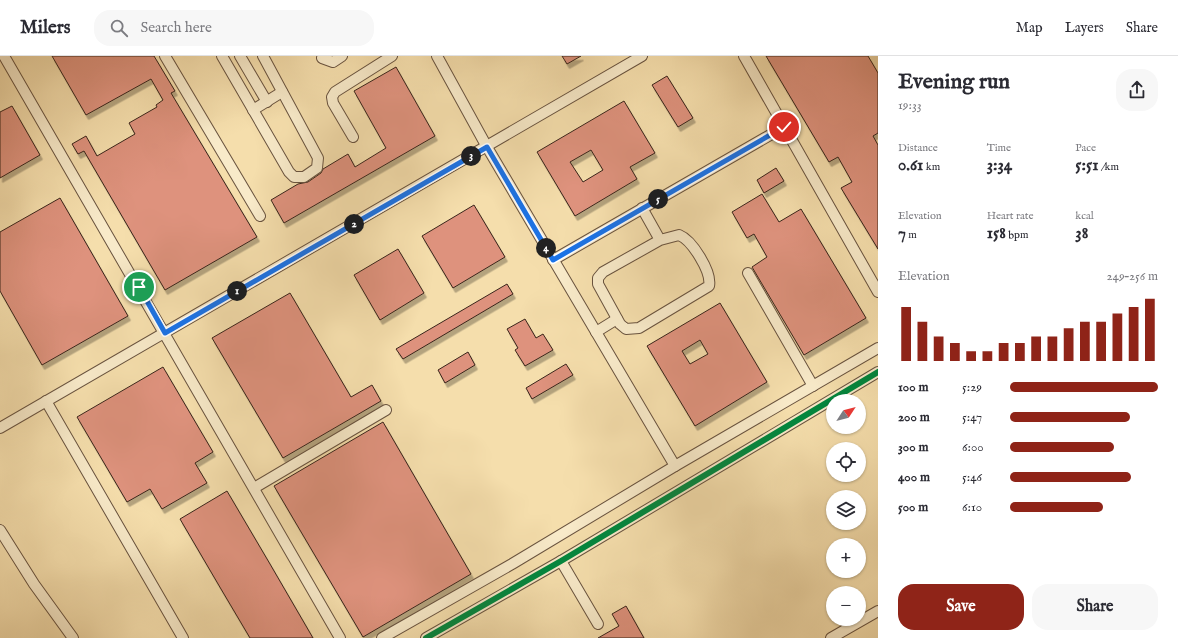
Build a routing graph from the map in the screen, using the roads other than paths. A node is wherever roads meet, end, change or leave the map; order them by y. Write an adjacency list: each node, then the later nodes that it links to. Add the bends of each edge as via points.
1 (4, 56): 26 (street)
2 (165, 56): 19 (street)
3 (222, 56): 14 (street)
4 (240, 56): 13 (street)
5 (263, 56): 12 (street)
6 (342, 56): 11 (street, via 333,62)
7 (392, 56): 16 (street, via 335,92 332,97)
8 (437, 56): 17 (street)
9 (642, 56): 17 (street)
10 (744, 56): 15 (street)
11 (322, 58)
12 (282, 92): 13 (street); 14 (street, via 318,158 317,168 304,177 294,177 289,172)
13 (267, 102): 14 (street)
14 (253, 110)
15 (784, 127): 18 (street); 23 (street)
16 (352, 137)
17 (487, 147): 21 (street); 26 (street)
18 (642, 208): 20 (street); 21 (street)
19 (260, 216)
20 (660, 240): 24 (street, via 603,272 598,278 598,284); 24 (street, via 679,235 691,242 708,274 709,286 639,328 626,329)
21 (553, 260): 25 (street)
22 (748, 273): 29 (street)
23 (878, 292)
24 (617, 319): 25 (street)
25 (596, 332): 33 (street)
26 (165, 333): 30 (street); 34 (street)
27 (878, 348): 29 (street)
28 (878, 372): 36 (street)
29 (813, 386): 33 (street)
30 (46, 401): 32 (street); 40 (street)
31 (386, 410): 34 (street)
32 (0, 428)
33 (675, 466): 42 (street)
34 (254, 488): 41 (street)
35 (0, 530): 39 (street, via 34,584)
36 (561, 561): 38 (street); 43 (street)
37 (878, 611): 44 (street)
38 (598, 624)
39 (73, 638)
40 (183, 638)
41 (340, 638)
42 (382, 638)
43 (426, 638)
44 (831, 638)

